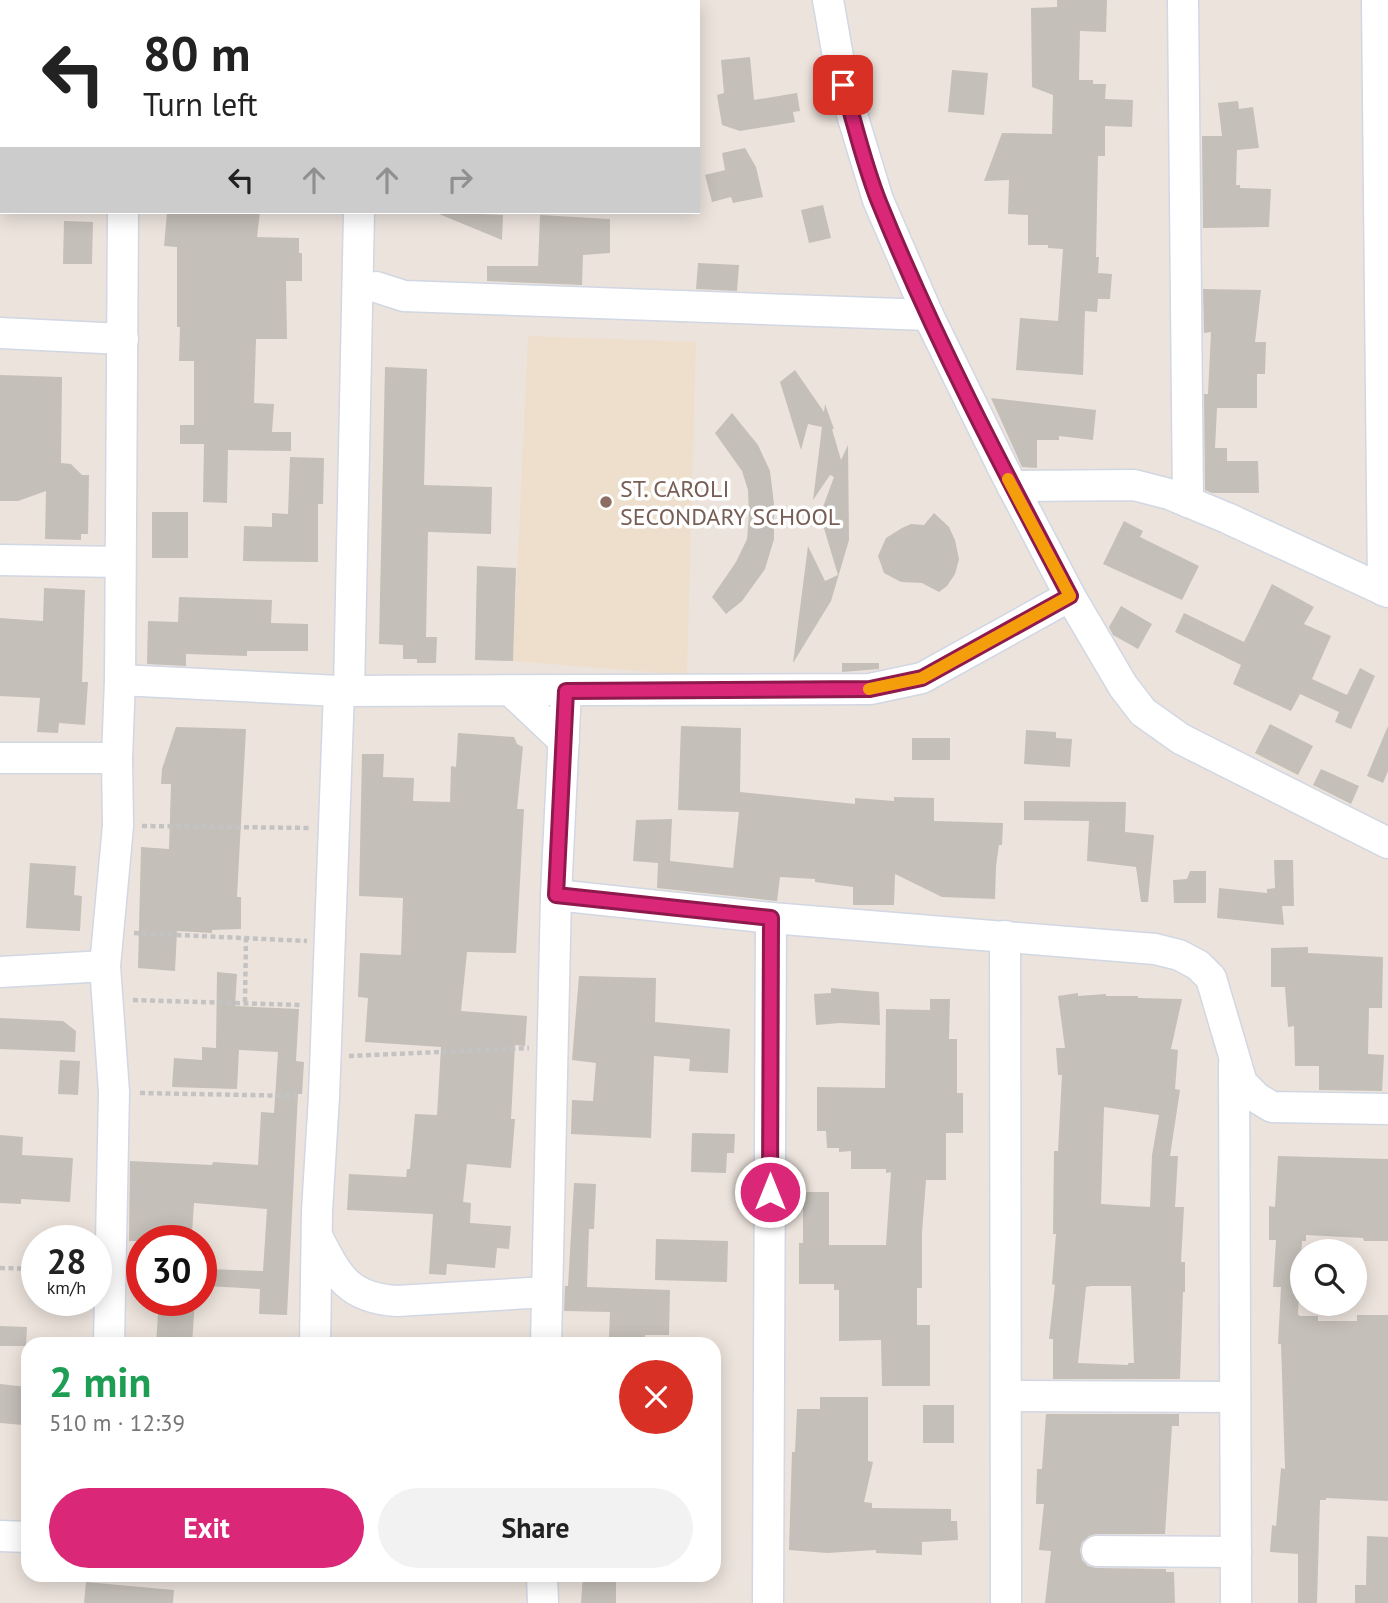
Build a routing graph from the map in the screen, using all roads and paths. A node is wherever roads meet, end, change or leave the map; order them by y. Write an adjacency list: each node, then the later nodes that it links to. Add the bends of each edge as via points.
1 (828, 0): 7 (street, via 843,85 878,200)
2 (1183, 0): 11 (street)
3 (1377, 0): 14 (street)
4 (123, 214): 9 (street)
5 (359, 214): 17 (street)
6 (376, 287): 7 (street, via 431,298)
7 (928, 314): 10 (street)
8 (0, 333): 9 (street)
9 (123, 339): 13 (street)
10 (1012, 485): 11 (street, via 1135,485); 15 (street)
11 (1188, 502): 14 (street)
12 (0, 560): 13 (street)
13 (120, 562): 16 (street)
14 (1386, 591)
15 (1070, 596): 19 (street, via 922,678 894,685 870,689); 25 (street, via 1123,686 1161,727)
16 (120, 680): 17 (street); 22 (street)
17 (344, 691): 18 (street); 24 (street)
18 (511, 691): 19 (street); 20 (street)
19 (566, 691): 20 (street)
20 (564, 741): 26 (street)
21 (0, 758): 22 (street)
22 (117, 758): 23 (street)
23 (118, 826): 24 (path); 28 (street)
24 (333, 828): 31 (street)
25 (1388, 843)
26 (556, 895): 27 (street); 37 (street)
27 (771, 918): 29 (street); 58 (street)
28 (108, 932): 30 (path); 32 (street)
29 (1005, 936): 39 (street, via 1155,949 1198,965 1212,978); 50 (street)
30 (246, 937): 31 (path); 35 (path)
31 (328, 942): 36 (street)
32 (105, 966): 33 (street); 34 (street)
33 (0, 972)
34 (108, 999): 35 (path); 40 (street)
35 (245, 1002): 36 (path)
36 (328, 1006): 38 (street)
37 (554, 1047): 38 (path); 46 (street)
38 (326, 1057): 41 (street)
39 (1234, 1061): 42 (street, via 1242,1083 1272,1107); 51 (street)
40 (114, 1092): 41 (path); 47 (street)
41 (324, 1097): 43 (street)
42 (1388, 1109)
43 (317, 1236): 46 (street, via 347,1284 378,1300); 48 (street)
44 (0, 1268): 45 (path)
45 (21, 1269)
46 (547, 1292): 49 (street)
47 (108, 1337)
48 (315, 1337)
49 (546, 1337)
50 (1006, 1396): 51 (street); 59 (street)
51 (1235, 1397): 55 (street)
52 (0, 1536): 53 (street)
53 (21, 1537)
54 (1097, 1551): 55 (street)
55 (1236, 1552): 60 (street)
56 (542, 1582): 57 (street)
57 (543, 1603)
58 (768, 1603)
59 (1006, 1603)
60 (1236, 1603)

